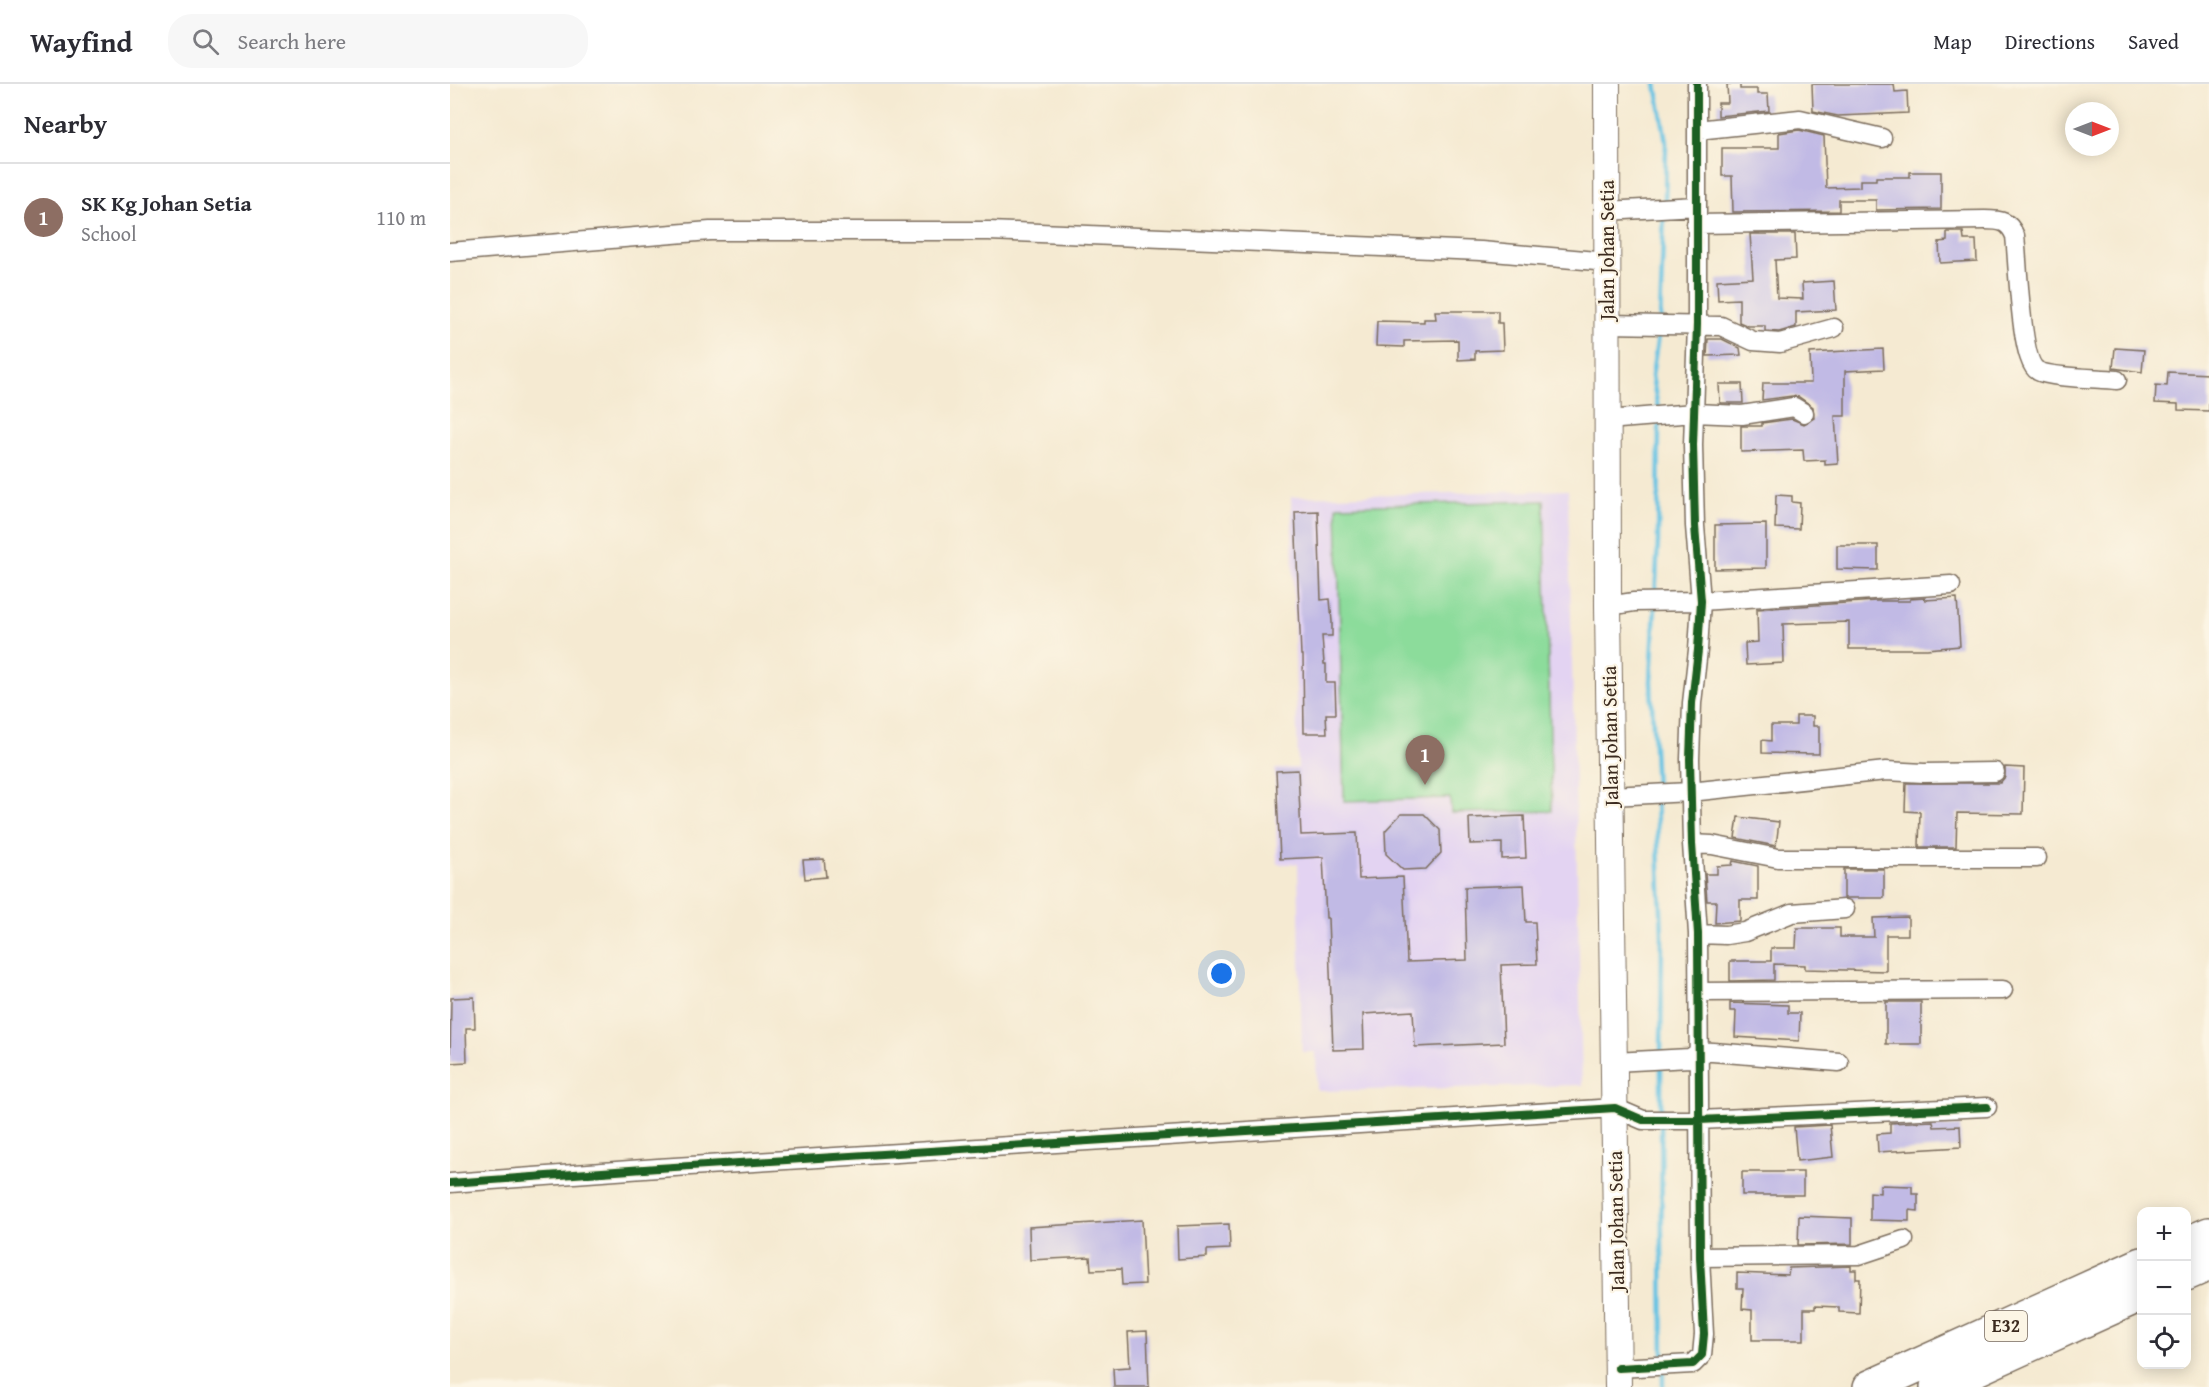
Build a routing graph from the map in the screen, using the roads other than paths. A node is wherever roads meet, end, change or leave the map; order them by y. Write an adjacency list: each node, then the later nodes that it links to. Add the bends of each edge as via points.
1 (1607, 84): 5 (main road, Jalan Johan Setia)
2 (1697, 84): 3 (street)
3 (1697, 130): 4 (street, via 1800,119); 6 (street)
4 (1882, 138)
5 (1618, 211): 6 (street); 8 (main road, Jalan Johan Setia)
6 (1693, 212): 10 (street); 12 (street, via 2006,222 2015,236 2024,335 2033,368 2044,374)
7 (450, 252): 8 (street, via 710,231 989,231 1481,251)
8 (1608, 262): 9 (main road, Jalan Johan Setia)
9 (1618, 324): 10 (street); 15 (main road, Jalan Johan Setia)
10 (1692, 324): 11 (street, via 1721,326 1752,341 1780,343); 14 (street)
11 (1834, 328)
12 (2117, 380)
13 (1804, 413): 14 (street, via 1794,407 1742,415)
14 (1691, 414): 15 (street); 17 (street)
15 (1619, 419): 18 (main road, Jalan Johan Setia)
16 (1951, 585): 17 (street)
17 (1696, 600): 18 (street); 20 (street, via 1698,650)
18 (1608, 606): 21 (main road, Jalan Johan Setia)
19 (1995, 772): 20 (street, via 1886,771)
20 (1685, 792): 21 (street); 22 (street)
21 (1622, 795): 29 (main road, Jalan Johan Setia)
22 (1692, 844): 23 (street, via 1778,858); 25 (street)
23 (2037, 858)
24 (1845, 909): 25 (street, via 1792,913 1745,932)
25 (1698, 934): 27 (street)
26 (2003, 990): 27 (street)
27 (1699, 992): 28 (street)
28 (1695, 1055): 29 (street); 30 (street); 33 (street)
29 (1614, 1062): 32 (main road, Jalan Johan Setia)
30 (1839, 1062)
31 (1987, 1107): 33 (street)
32 (1615, 1108): 33 (street, via 1643,1120); 34 (street); 43 (main road, Jalan Johan Setia)
33 (1694, 1120): 38 (street)
34 (450, 1184)
35 (2209, 1234): 37 (highway)
36 (1904, 1240): 38 (street, via 1859,1255)
37 (2191, 1242)
38 (1700, 1257): 43 (street, via 1703,1349 1698,1360 1693,1364 1647,1366)
39 (2209, 1264): 41 (highway)
40 (2137, 1266): 44 (highway, E32)
41 (2191, 1272)
42 (2137, 1296): 45 (highway, E32)
43 (1618, 1377)
44 (1870, 1387)
45 (1937, 1387)

